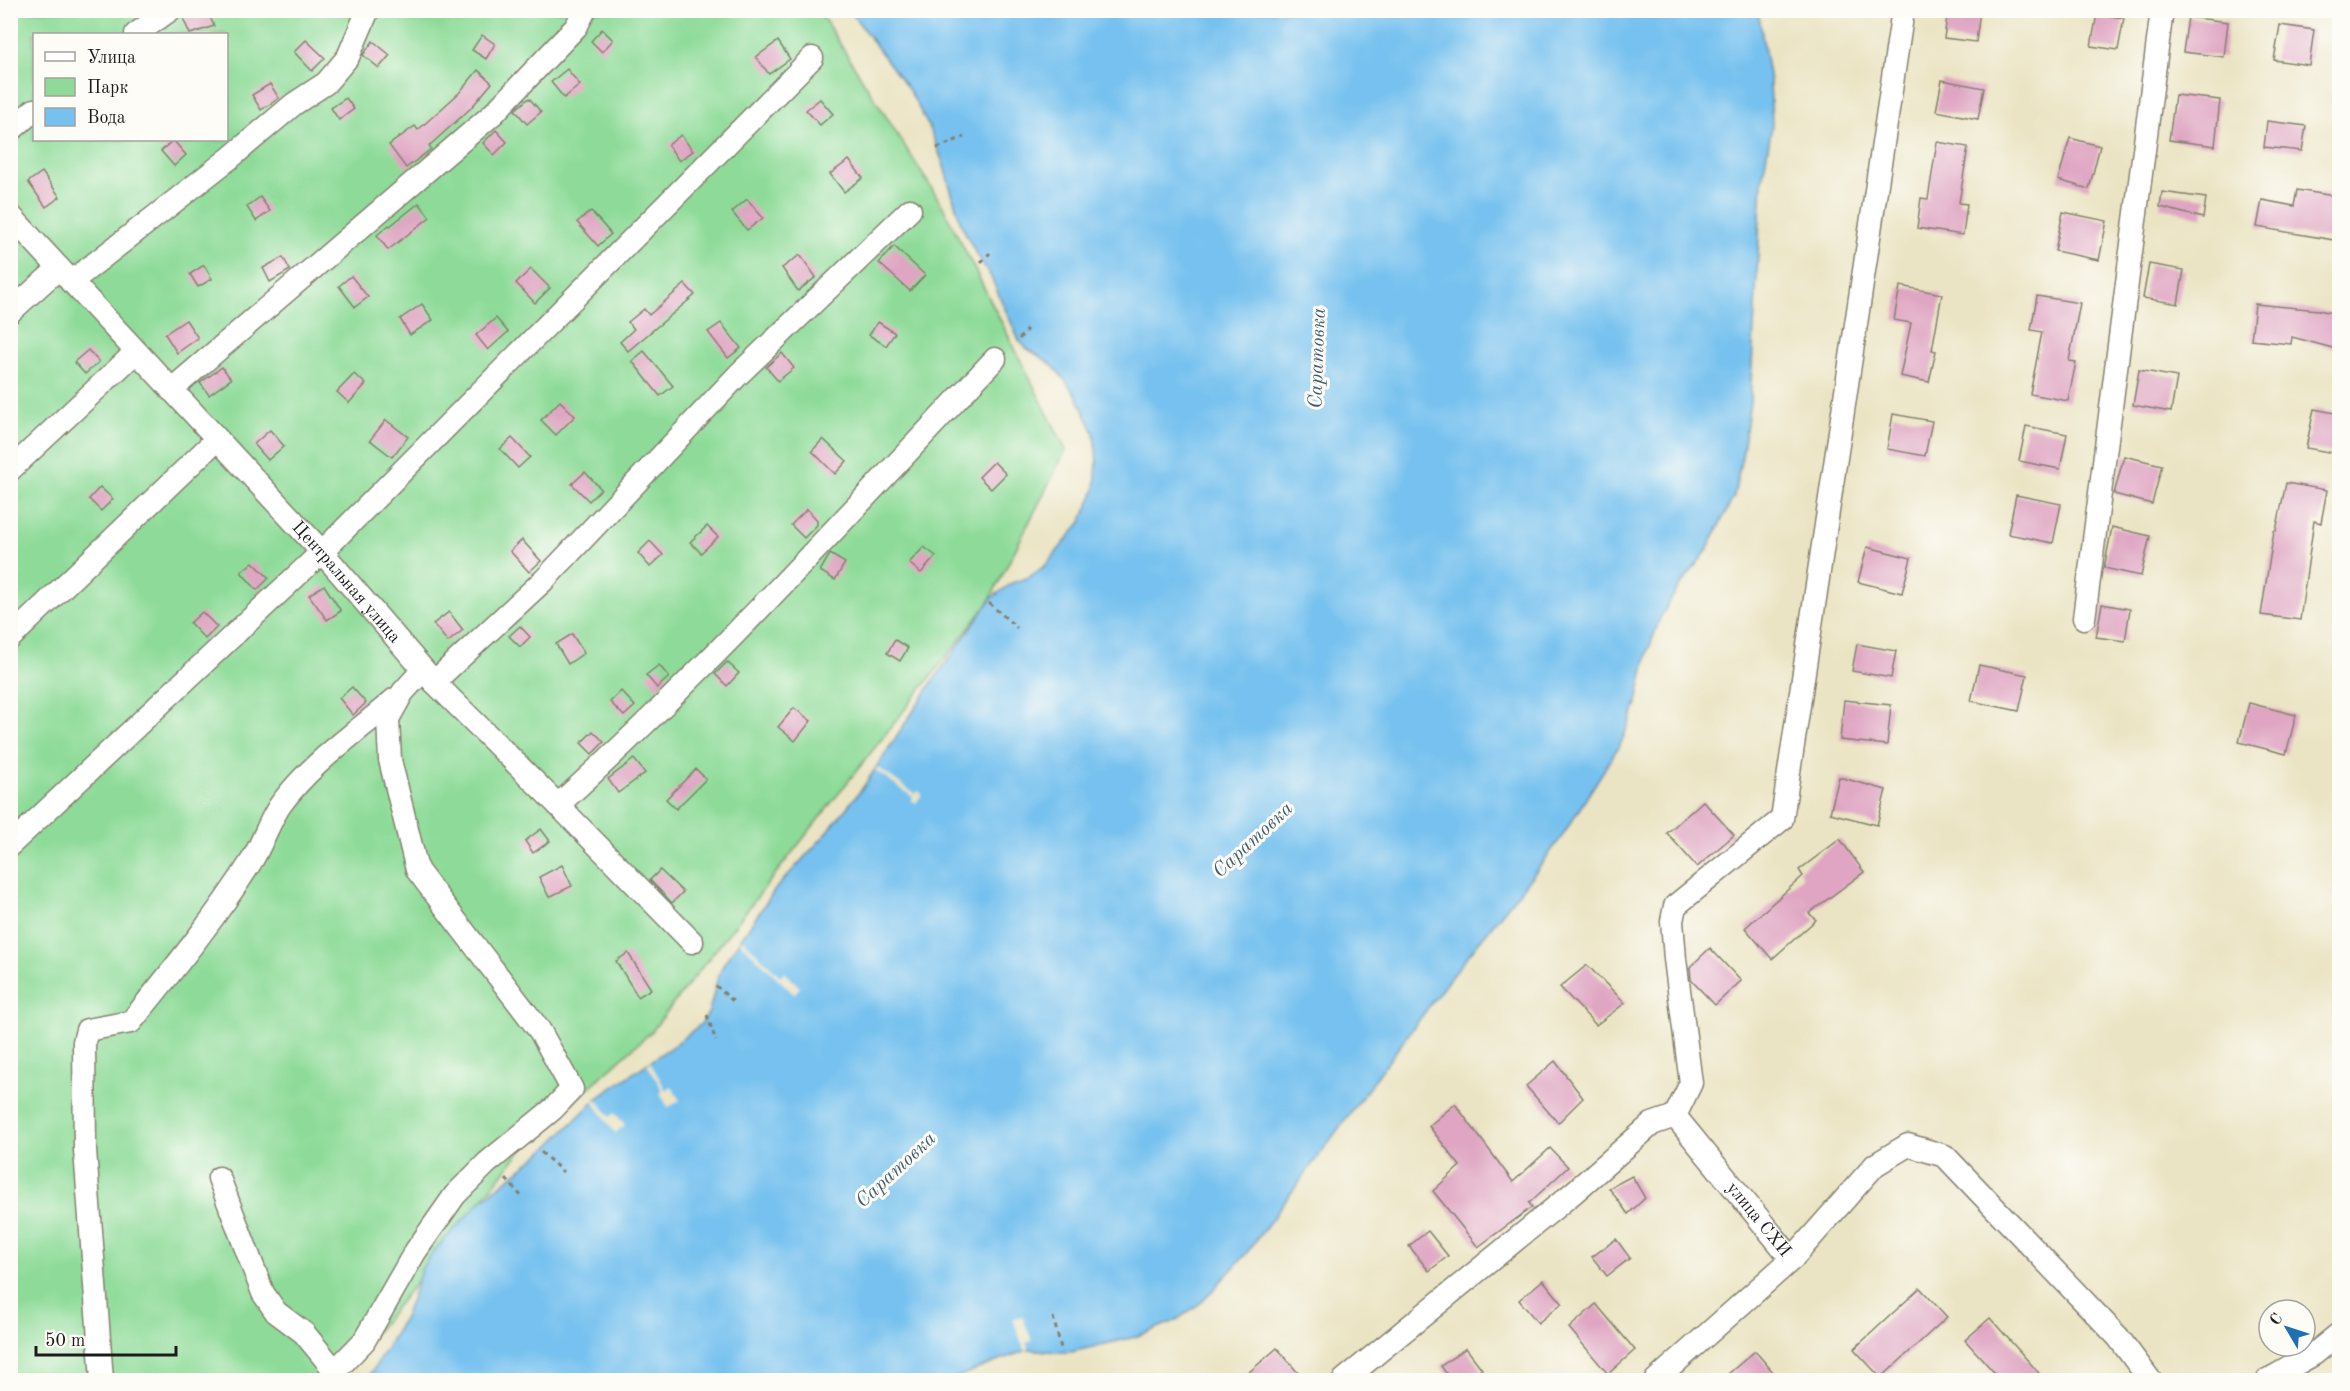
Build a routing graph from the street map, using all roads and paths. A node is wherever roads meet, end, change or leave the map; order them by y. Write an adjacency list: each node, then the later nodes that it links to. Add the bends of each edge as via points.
1 (170, 10): 6 (street)
2 (368, 10): 16 (street, via 348,57 326,83 294,104 230,158)
3 (585, 10): 22 (street, via 576,27 493,114)
4 (1903, 10): 39 (street, via 1782,819 1675,906 1675,959 1691,1083)
5 (2162, 10): 27 (street)
6 (137, 33)
7 (812, 58): 25 (street)
8 (33, 111): 9 (street)
9 (10, 131)
10 (964, 137): 11 (path)
11 (937, 148)
12 (910, 210): 30 (street, via 738,375 544,580)
13 (10, 214): 16 (street, Центральная улица)
14 (990, 253): 15 (path)
15 (981, 262)
16 (65, 275): 17 (street); 20 (street, Центральная улица)
17 (10, 312)
18 (1027, 329): 19 (path)
19 (1019, 339)
20 (135, 352): 22 (street, Центральная улица); 24 (street)
21 (995, 359): 32 (street, via 751,618 630,739)
22 (171, 390): 23 (street, Центральная улица)
23 (217, 439): 25 (street, Центральная улица); 29 (street)
24 (10, 470)
25 (322, 552): 30 (street, Центральная улица); 33 (street)
26 (989, 603): 28 (path)
27 (2084, 618)
28 (1017, 628)
29 (10, 638)
30 (428, 676): 31 (street); 32 (street, Центральная улица)
31 (403, 692): 42 (street, via 388,719 390,760 417,870 540,1031 572,1089 455,1195 415,1252 364,1341 335,1371 304,1333 276,1312 262,1293); 49 (street, via 314,765 280,805 251,862 223,905 131,1022 87,1030 85,1150)
32 (558, 804): 34 (street, Центральная улица)
33 (10, 844)
34 (692, 942)
35 (716, 986): 36 (path)
36 (735, 1002)
37 (707, 1015): 38 (path)
38 (716, 1041)
39 (1675, 1116): 45 (street, улица СХИ); 50 (street, via 1652,1124)
40 (541, 1152): 41 (path)
41 (563, 1172)
42 (219, 1178)
43 (506, 1179): 44 (path)
44 (522, 1197)
45 (1791, 1259): 51 (street); 52 (street, улица СХИ, via 1875,1165 1908,1145 1945,1156 2118,1337)
46 (1053, 1317): 48 (path)
47 (2340, 1333): 53 (street, via 2314,1354)
48 (1062, 1352)
49 (102, 1380)
50 (1344, 1380)
51 (1656, 1380)
52 (2150, 1380)
53 (2268, 1380)

